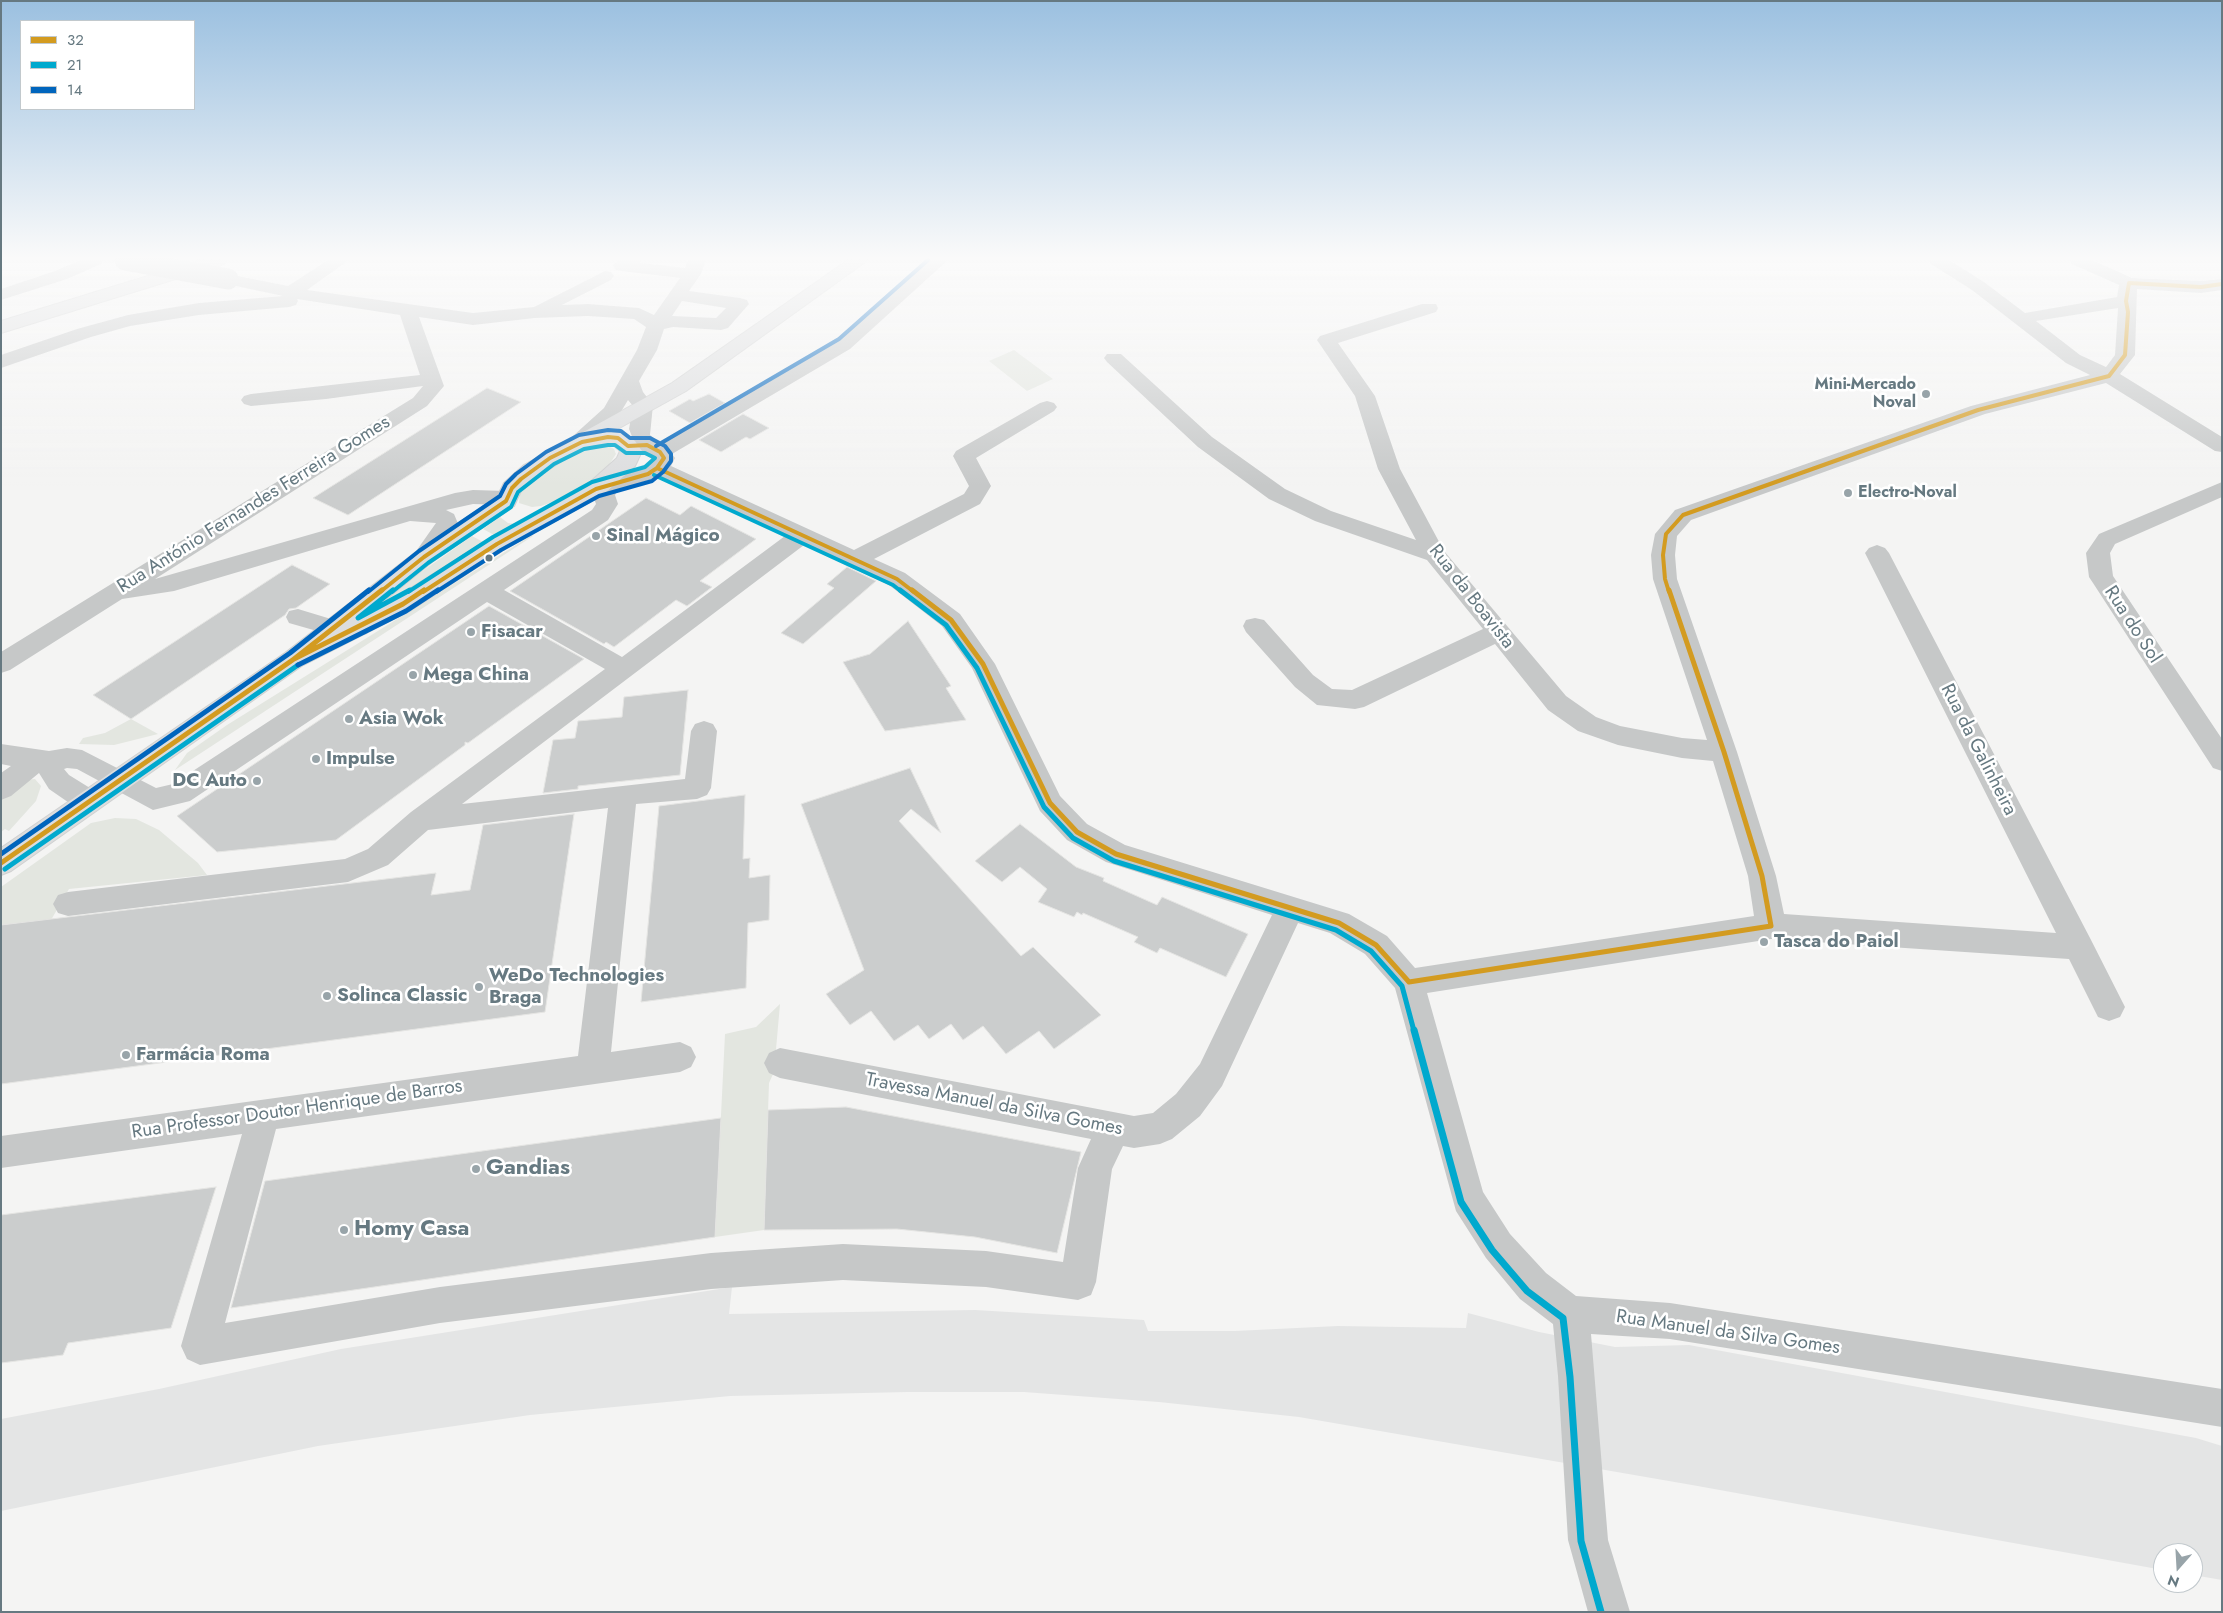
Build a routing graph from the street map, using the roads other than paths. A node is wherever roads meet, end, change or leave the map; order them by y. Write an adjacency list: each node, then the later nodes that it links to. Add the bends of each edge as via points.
1 (77, 335): 10 (street)
2 (416, 335): 12 (street)
3 (652, 335): 13 (street)
4 (752, 335): 14 (main road)
5 (854, 335): 22 (street, via 843,345)
6 (1342, 335): 32 (street, Rua da Boavista, via 1327,340 1365,396 1389,469)
7 (2043, 335): 11 (street, via 2073,358)
8 (2127, 335): 11 (street, via 2126,355)
9 (1114, 358): 32 (street, via 1205,442 1277,494 1323,516)
10 (1, 362)
11 (2109, 376): 19 (street); 46 (street, via 1978,410 1683,515 1666,534 1663,556 1665,579)
12 (432, 379): 15 (street); 36 (street, Rua António Fernandes Ferreira Gomes, via 434,386 420,402)
13 (629, 382): 16 (street); 20 (street, via 612,411)
14 (679, 387): 16 (main road); 22 (main road)
15 (251, 400)
16 (643, 406): 20 (main road); 22 (street)
17 (1047, 407): 34 (street, via 964,456 980,486 972,499)
18 (2222, 423): 19 (street)
19 (2197, 430): 21 (street)
20 (582, 442): 22 (main road, via 608,437); 23 (main road)
21 (2222, 446)
22 (642, 447): 24 (main road, via 631,450 627,461); 24 (street, via 643,476); 30 (street)
23 (532, 470): 26 (street); 27 (main road, via 512,488)
24 (603, 487): 28 (main road); 35 (street, via 607,504 600,515)
25 (2222, 489): 49 (street, Rua do Sol, via 2107,539 2098,553 2101,577)
26 (455, 500): 27 (street, via 473,497); 29 (street)
27 (506, 500): 28 (main road, via 509,508 521,514 531,515); 33 (main road)
28 (564, 506): 40 (main road)
29 (406, 514): 33 (street, via 436,514 446,519 448,526 432,542); 36 (street, via 174,583)
30 (802, 535): 34 (street); 44 (street)
31 (1876, 553): 59 (street, Rua da Galinheira)
32 (1435, 555): 41 (street, Rua da Boavista)
33 (424, 558): 39 (main road)
34 (856, 559): 57 (street, via 897,579 951,620 983,664 1050,803 1077,832 1116,854)
35 (485, 590): 44 (street); 50 (street, via 180,793 153,799)
36 (110, 594): 43 (street, Rua António Fernandes Ferreira Gomes)
37 (298, 617): 39 (street)
38 (1255, 626): 41 (street, via 1304,681 1326,698 1355,700)
39 (331, 628): 40 (street); 42 (main road)
40 (358, 628): 42 (main road)
41 (1497, 633): 46 (street, Rua da Boavista, via 1557,703 1587,724 1618,735 1682,748)
42 (294, 659): 50 (main road)
43 (1, 664)
44 (622, 668): 54 (street)
45 (704, 731): 52 (street, via 697,788)
46 (1724, 752): 58 (street, via 1762,876)
47 (1, 754): 48 (street)
48 (43, 760): 50 (street, via 82,760); 51 (street); 53 (street, via 60,782)
49 (2222, 761)
50 (120, 779): 53 (main road)
51 (1, 789)
52 (623, 795): 54 (street); 64 (street)
53 (88, 801): 55 (main road)
54 (421, 820): 56 (street, via 378,857 348,870)
55 (1, 863)
56 (68, 904)
57 (1290, 908): 60 (street, via 1339,923 1376,945); 66 (street, Travessa Manuel da Silva Gomes, via 1211,1075 1188,1106 1160,1128 1134,1132)
58 (1771, 926): 59 (street); 60 (street)
59 (2079, 948): 61 (street, Rua da Galinheira)
60 (1409, 982): 68 (street, via 1468,1199 1498,1246 1533,1286)
61 (2109, 1007)
62 (680, 1057): 64 (street, Rua Professor Doutor Henrique de Barros)
63 (780, 1063): 66 (street, Travessa Manuel da Silva Gomes)
64 (594, 1069): 65 (street, Rua Professor Doutor Henrique de Barros)
65 (264, 1114): 66 (street, via 200,1346 440,1306 711,1271 843,1262 986,1269 1078,1282 1094,1168); 67 (street, Rua Professor Doutor Henrique de Barros)
66 (1114, 1128)
67 (1, 1152)
68 (1570, 1314): 69 (street, Rua Manuel da Silva Gomes, via 1670,1321); 70 (street, via 1588,1540)
69 (2222, 1408)
70 (1609, 1612)

